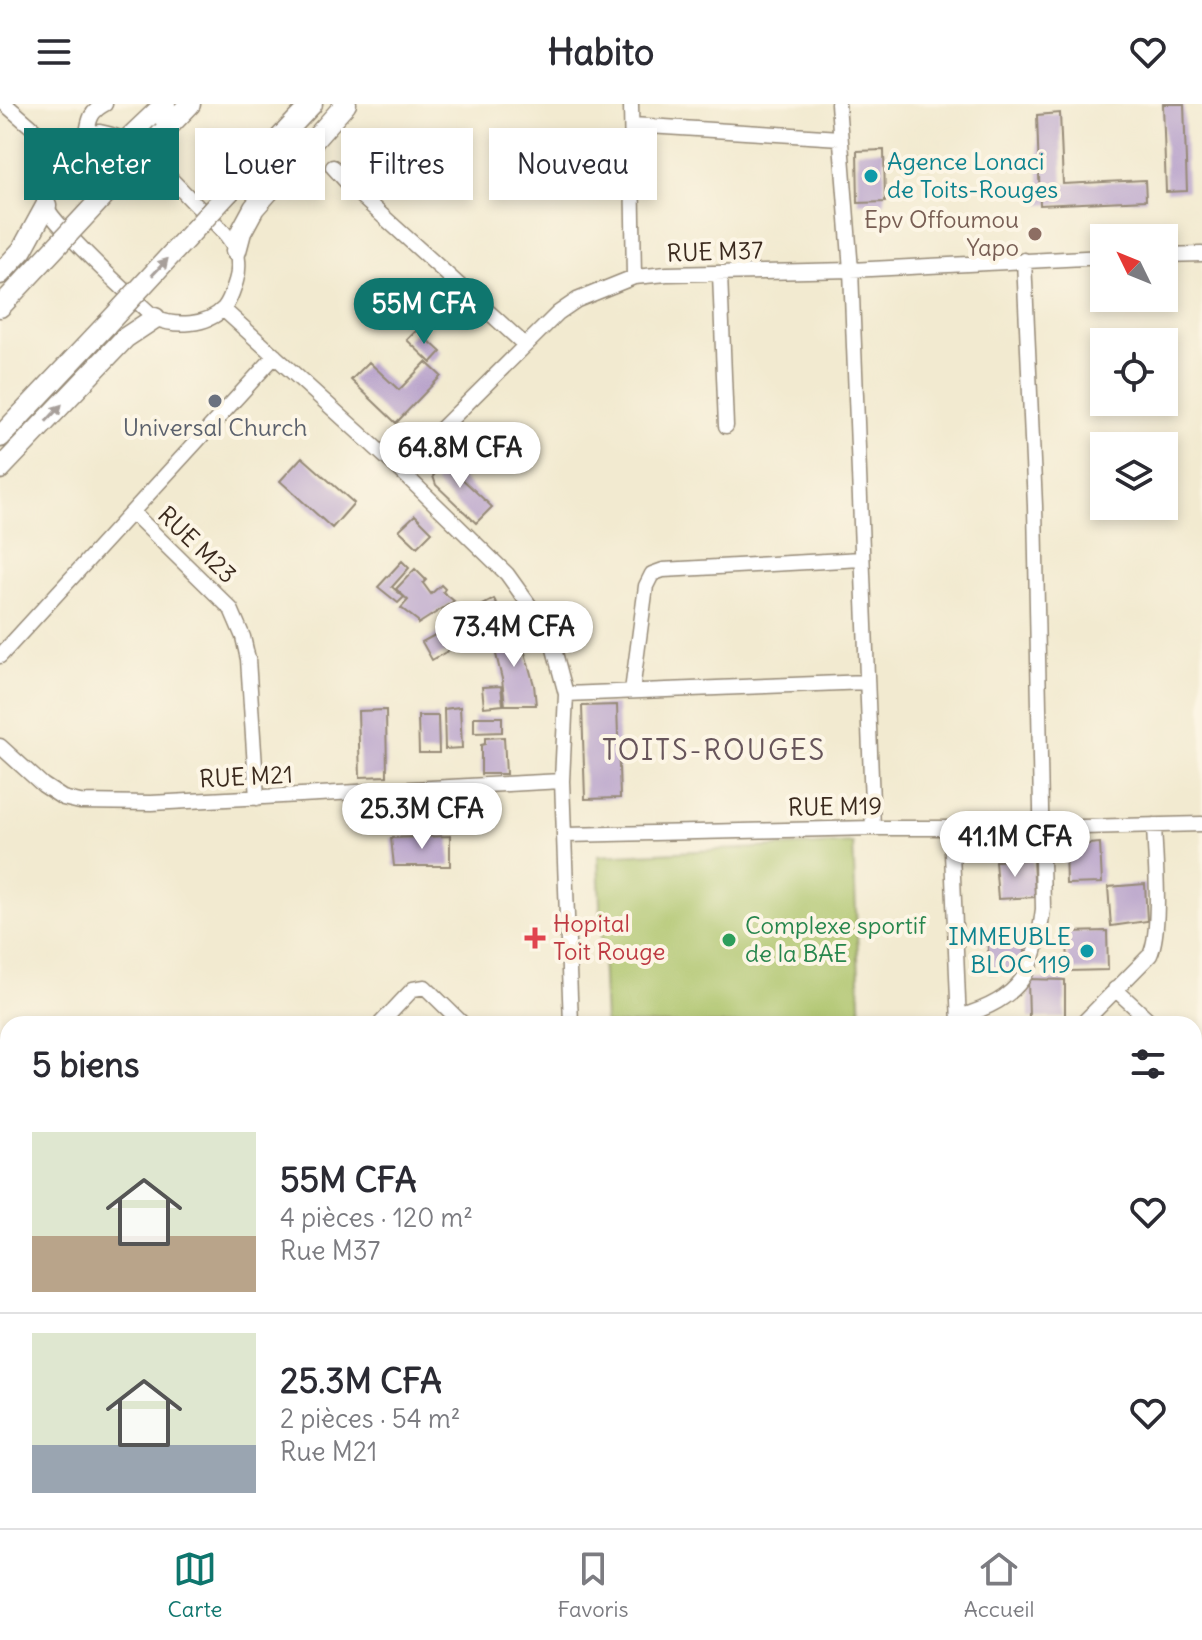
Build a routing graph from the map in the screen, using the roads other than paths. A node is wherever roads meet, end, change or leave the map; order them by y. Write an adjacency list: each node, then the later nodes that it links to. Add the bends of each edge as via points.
1 (5, 104): 10 (street)
2 (105, 104): 11 (street, via 89,118)
3 (165, 104): 12 (highway)
4 (190, 104): 27 (highway, bridge)
5 (312, 104): 33 (highway, one-way to 5, bridge)
6 (346, 104): 18 (highway, via 254,208)
7 (631, 104): 9 (street)
8 (838, 104): 13 (street)
9 (632, 125): 13 (street); 26 (street)
10 (33, 128)
11 (88, 128)
12 (140, 128)
13 (840, 138): 23 (street)
14 (333, 167): 30 (street)
15 (179, 188): 18 (street)
16 (46, 200): 17 (street)
17 (46, 206): 24 (highway, via 22,250); 29 (street, via 84,251)
18 (236, 251): 28 (street, via 238,273)
19 (1202, 254): 20 (street)
20 (1178, 255)
21 (1090, 258): 22 (street, RUE M37)
22 (1024, 260): 23 (street, RUE M37); 49 (street)
23 (851, 270): 25 (street, RUE M37); 37 (street)
24 (0, 274)
25 (720, 274): 26 (street, RUE M37); 32 (street)
26 (634, 277): 30 (street, RUE M37, via 577,300)
27 (0, 307)
28 (223, 309): 29 (street, via 189,324); 31 (street)
29 (155, 318): 34 (highway, one-way to 29, via 125,338)
30 (525, 345): 35 (street, RUE M37)
31 (275, 356): 35 (street); 36 (street)
32 (726, 426)
33 (0, 437)
34 (0, 469)
35 (400, 470): 41 (street, via 507,574 550,634)
36 (132, 512): 38 (street); 44 (street, RUE M23, via 231,609 248,659)
37 (862, 559): 39 (street); 40 (street, via 652,574)
38 (0, 656)
39 (867, 682): 40 (street); 47 (street)
40 (632, 691): 41 (street)
41 (566, 694): 43 (street)
42 (0, 746): 44 (street, RUE M21, via 43,785 80,802)
43 (562, 781): 44 (street, RUE M21); 50 (street)
44 (257, 798)
45 (1202, 824): 46 (street, RUE M19)
46 (1154, 825): 49 (street, RUE M19); 51 (street, via 1155,946)
47 (873, 828): 48 (street, RUE M19); 50 (street, RUE M19)
48 (951, 828): 49 (street, RUE M19); 55 (street)
49 (1042, 828): 56 (street, via 1043,909 1028,971 1012,992)
50 (566, 835): 54 (street)
51 (1115, 989): 57 (street); 58 (street)
52 (388, 1016): 53 (street, via 413,989 425,987)
53 (455, 1016)
54 (571, 1016)
55 (959, 1016)
56 (967, 1016)
57 (1090, 1016)
58 (1144, 1016)

